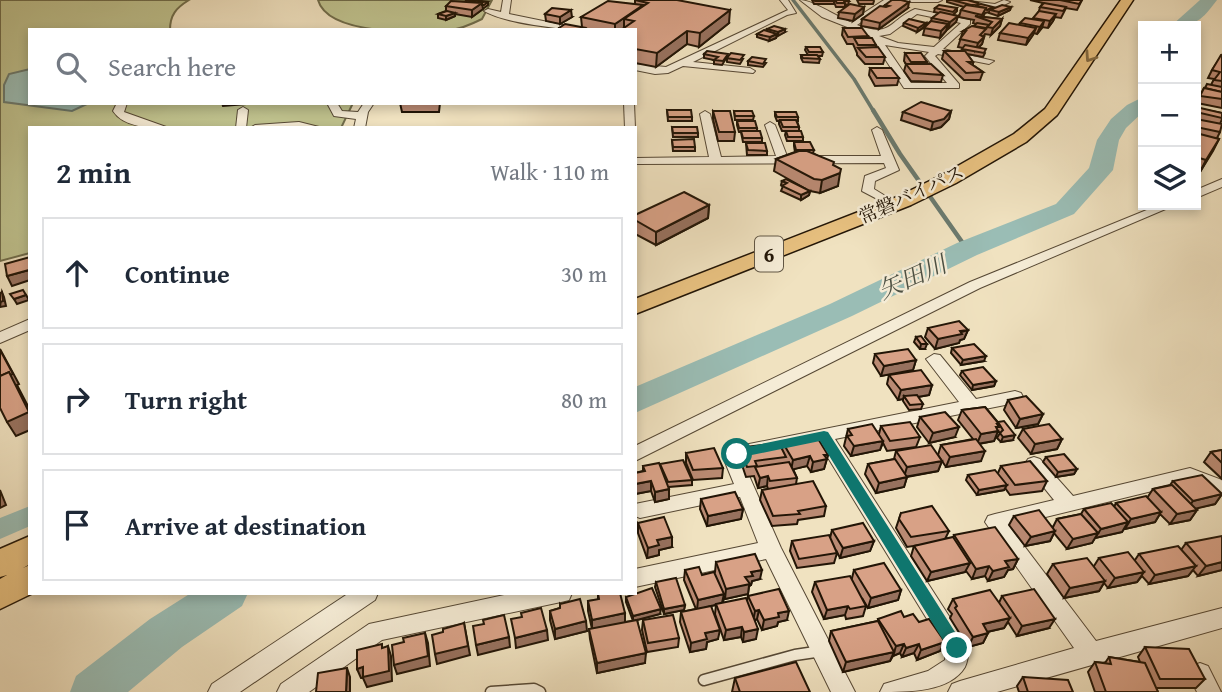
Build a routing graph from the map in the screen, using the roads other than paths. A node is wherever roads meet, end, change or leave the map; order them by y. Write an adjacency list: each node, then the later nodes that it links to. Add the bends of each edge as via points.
1 (783, 0): 20 (street, via 793,11)
2 (804, 0): 9 (street)
3 (938, 0): 12 (street, via 889,0)
4 (964, 0): 8 (street, via 996,7)
5 (1110, 0): 42 (highway, 常磐バイパス / 6, via 1035,107)
6 (1127, 0): 42 (highway, 常磐バイパス / 6, one-way to 42, via 1051,112 1020,138)
7 (506, 2): 13 (street); 13 (street, via 489,7)
8 (1006, 2)
9 (815, 9): 10 (street); 15 (street)
10 (840, 9)
11 (852, 9): 12 (street)
12 (876, 10): 15 (street)
13 (505, 16): 16 (street)
14 (576, 22): 16 (street)
15 (851, 25): 17 (street)
16 (563, 28)
17 (874, 36): 18 (street, via 897,46); 18 (street, via 887,33 915,12 967,22); 18 (street, via 908,86 955,86 930,56)
18 (936, 50): 19 (street)
19 (989, 61)
20 (681, 63): 21 (street, via 663,71); 22 (street)
21 (637, 67)
22 (750, 71)
23 (121, 105): 31 (street, via 120,114)
24 (333, 105): 29 (street, via 338,114)
25 (368, 105): 29 (street)
26 (629, 105): 36 (street)
27 (243, 110): 32 (street)
28 (705, 114): 41 (street)
29 (362, 116): 35 (street)
30 (771, 125): 39 (street)
31 (156, 126)
32 (241, 126)
33 (284, 126): 34 (street)
34 (305, 126)
35 (360, 126)
36 (630, 126)
37 (877, 130): 38 (street)
38 (889, 159): 39 (street); 45 (street, via 893,170 869,179 868,191)
39 (783, 160): 41 (street)
40 (637, 161): 41 (street)
41 (716, 161)
42 (945, 174): 45 (highway, 常磐バイパス / 6)
43 (1222, 183): 44 (street)
44 (1201, 192)
45 (894, 195): 47 (highway, 常磐バイパス / 6); 48 (highway, 常磐バイパス / 6)
46 (1157, 210): 55 (street, via 975,285)
47 (637, 291)
48 (637, 306)
49 (28, 325): 50 (street)
50 (0, 337)
51 (934, 359): 53 (street)
52 (1015, 397): 53 (street)
53 (971, 405): 54 (street)
54 (824, 436): 58 (street, via 740,452 734,462); 73 (street, via 957,648 952,670)
55 (637, 453)
56 (1034, 464): 59 (street)
57 (1222, 488): 59 (street, via 1190,475)
58 (745, 489): 60 (street); 61 (street)
59 (1069, 504): 71 (street, via 995,522)
60 (640, 510)
61 (771, 549): 64 (street); 70 (street)
62 (28, 550): 63 (highway)
63 (0, 564)
64 (637, 578)
65 (28, 580): 66 (highway)
66 (0, 595)
67 (364, 595): 75 (street)
68 (551, 595): 74 (street, via 377,631)
69 (1222, 618): 71 (street)
70 (822, 651): 72 (lane); 78 (street)
71 (1091, 653): 80 (street)
72 (704, 680)
73 (924, 687): 79 (street)
74 (297, 689)
75 (220, 692)
76 (491, 692): 77 (lane)
77 (540, 692)
78 (844, 692)
79 (892, 692)
80 (960, 692)

